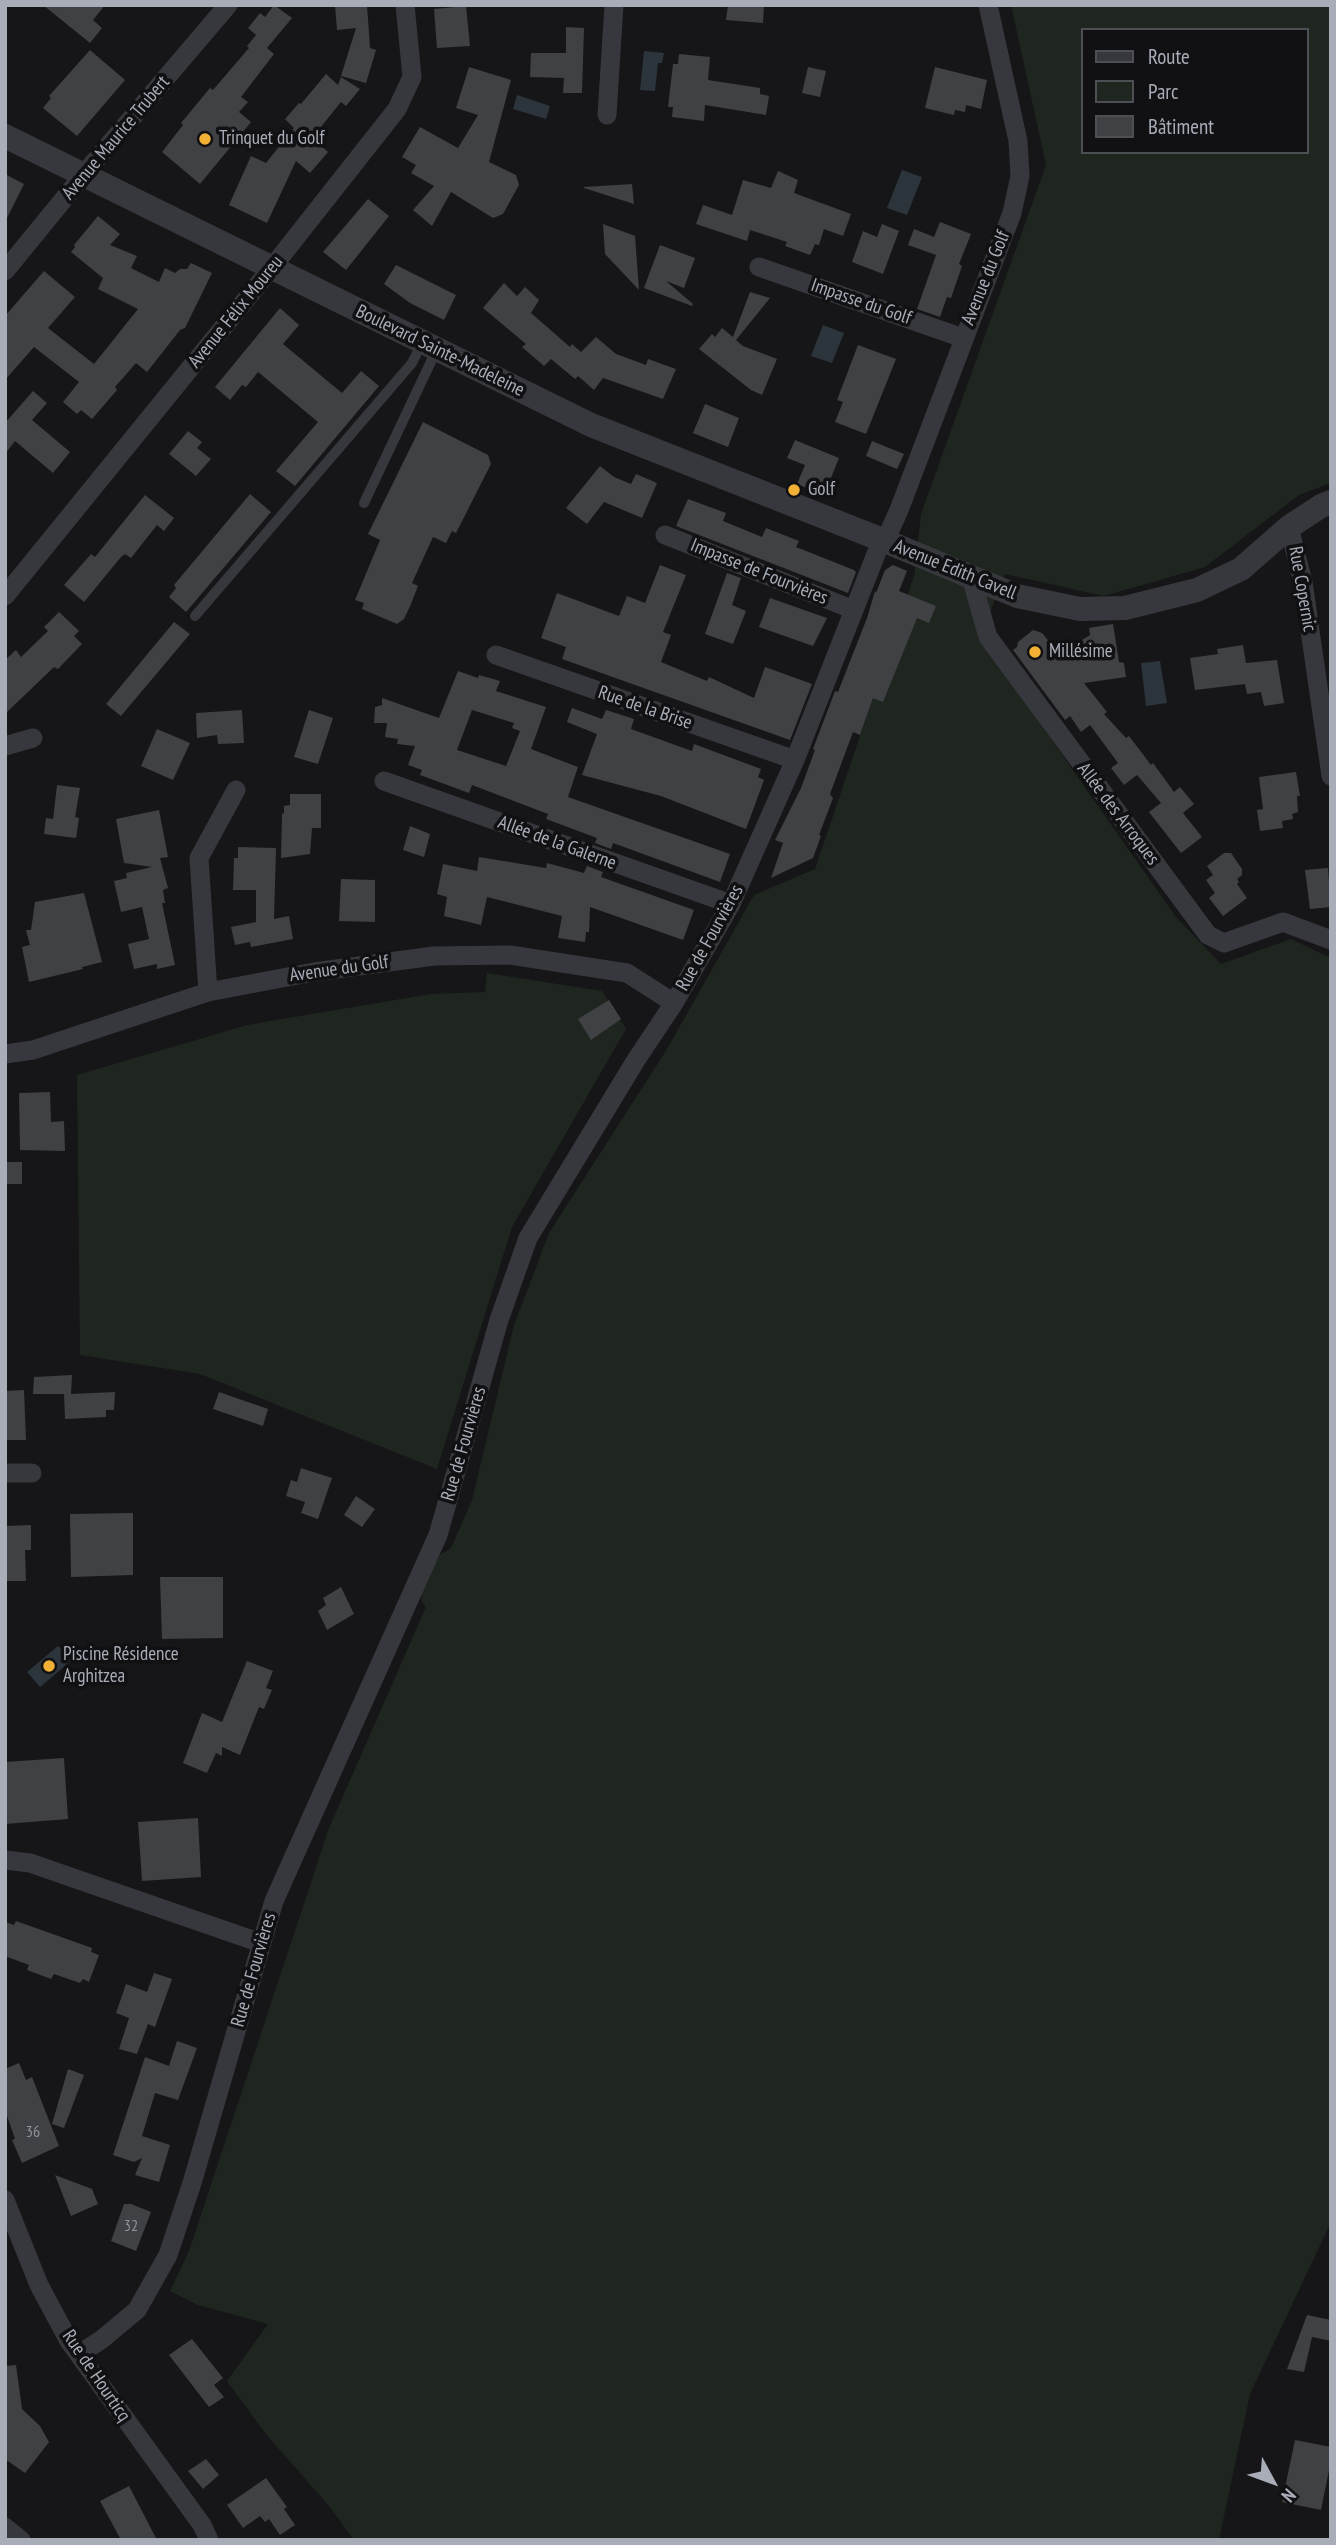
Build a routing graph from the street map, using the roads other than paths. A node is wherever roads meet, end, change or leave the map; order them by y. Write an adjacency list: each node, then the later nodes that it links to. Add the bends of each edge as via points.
1 (228, 5): 7 (street, Avenue Maurice Trubert)
2 (405, 5): 9 (street, Avenue Félix Moureu, via 412,77 397,109)
3 (614, 5): 5 (street)
4 (988, 5): 11 (street, Avenue du Golf, via 1018,141 1020,176 1012,213)
5 (607, 115)
6 (5, 136): 7 (street, Boulevard Sainte-Madeleine)
7 (84, 175): 9 (street, Boulevard Sainte-Madeleine); 10 (street, Avenue Maurice Trubert)
8 (759, 267): 11 (street, Impasse du Golf)
9 (271, 268): 12 (street, Boulevard Sainte-Madeleine); 19 (street, Avenue Félix Moureu)
10 (5, 271)
11 (963, 338): 17 (street, Avenue du Golf)
12 (429, 346): 14 (lane); 17 (street, Boulevard Sainte-Madeleine, via 591,425); 21 (lane)
13 (1331, 502): 15 (street, Avenue Edith Cavell)
14 (364, 503)
15 (1289, 527): 18 (street, Avenue Edith Cavell, via 1241,569 1197,590 1125,608 1067,607 1017,596); 26 (street, Rue Copernic, via 1303,582)
16 (665, 534): 20 (street, Impasse de Fourvières)
17 (885, 541): 18 (street, Avenue Edith Cavell); 20 (street, Rue de Fourvières)
18 (971, 578): 30 (street, Allée des Arroques, via 988,638 1208,935 1224,943 1283,922)
19 (5, 596)
20 (854, 610): 25 (street, Rue de Fourvières)
21 (195, 616)
22 (496, 655): 25 (street, Rue de la Brise)
23 (33, 738): 24 (street)
24 (5, 746)
25 (794, 760): 29 (street, Rue de Fourvières)
26 (1331, 776)
27 (384, 781): 29 (street, Allée de la Galerne)
28 (236, 790): 31 (street, via 200,858)
29 (731, 904): 32 (street, Rue de Fourvières)
30 (1331, 940)
31 (208, 992): 32 (street, Avenue du Golf, via 434,956 510,955 627,973); 33 (street, Avenue du Golf, via 33,1050)
32 (674, 1003): 37 (street, Rue de Fourvières, via 528,1238 499,1320 438,1535 274,1901)
33 (5, 1054)
34 (32, 1473): 35 (street)
35 (5, 1474)
36 (5, 1860): 37 (street, via 30,1863)
37 (261, 1943): 39 (street, Rue de Fourvières, via 168,2255 136,2310)
38 (5, 2200): 39 (street, Rue de Hourticq, via 39,2285)
39 (79, 2354): 42 (street, Rue de Hourticq)
40 (5, 2527): 41 (street)
41 (20, 2540)
42 (209, 2540)

